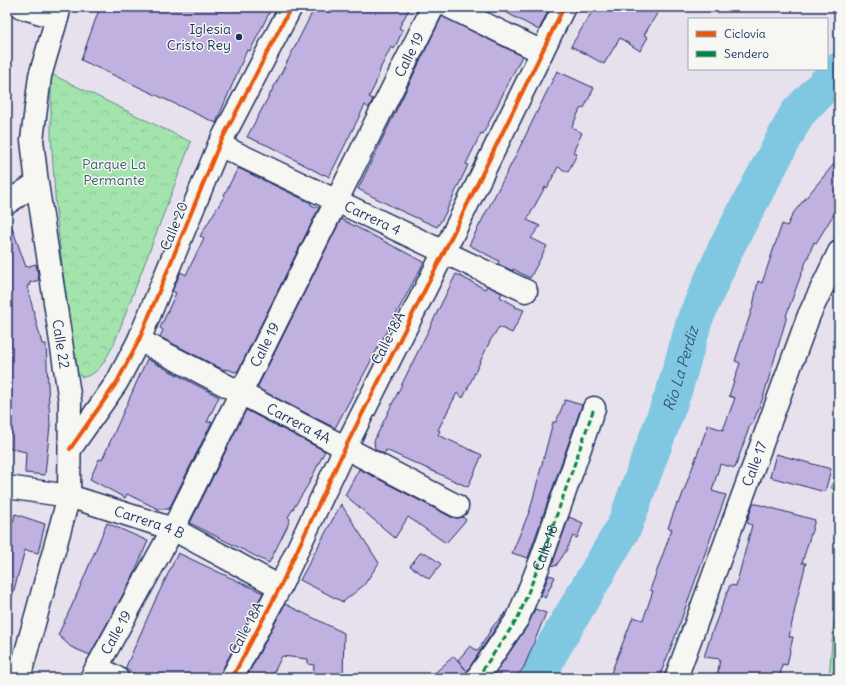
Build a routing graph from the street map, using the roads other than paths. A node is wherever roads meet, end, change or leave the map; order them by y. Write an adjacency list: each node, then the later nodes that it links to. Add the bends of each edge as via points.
1 (21, 7): 6 (street)
2 (290, 7): 8 (street, Calle 20)
3 (433, 7): 10 (street, Calle 19)
4 (450, 7): 7 (street)
5 (564, 7): 7 (street, Calle 18A)
6 (58, 12): 9 (street, Calle 22, via 40,76 32,140)
7 (542, 52): 12 (street, Calle 18A)
8 (219, 145): 10 (street, Carrera 4); 15 (street, Calle 20)
9 (37, 183): 11 (street); 19 (street, Calle 22, via 70,401)
10 (336, 200): 12 (street, Carrera 4); 16 (street, Calle 19)
11 (7, 203)
12 (444, 252): 14 (street, Carrera 4); 18 (street, Calle 18A)
13 (839, 252): 30 (street, Calle 17, via 809,315)
14 (526, 291)
15 (139, 340): 16 (street, Carrera 4A); 19 (street, Calle 20, via 117,382)
16 (241, 393): 18 (street, Carrera 4A); 23 (street, Calle 19)
17 (594, 408): 29 (street, Calle 18, via 518,618)
18 (345, 448): 22 (street, Carrera 4A); 24 (street, Calle 18A)
19 (70, 449): 21 (street, Calle 22)
20 (7, 487): 21 (street, Carrera 4 B)
21 (69, 496): 23 (street, Carrera 4 B); 26 (street, Calle 22)
22 (457, 506)
23 (173, 529): 24 (street, Carrera 4 B); 25 (street, Calle 19)
24 (280, 587): 28 (street, Calle 18A)
25 (94, 672): 27 (street)
26 (18, 678)
27 (117, 678)
28 (232, 678)
29 (477, 678)
30 (676, 678)

